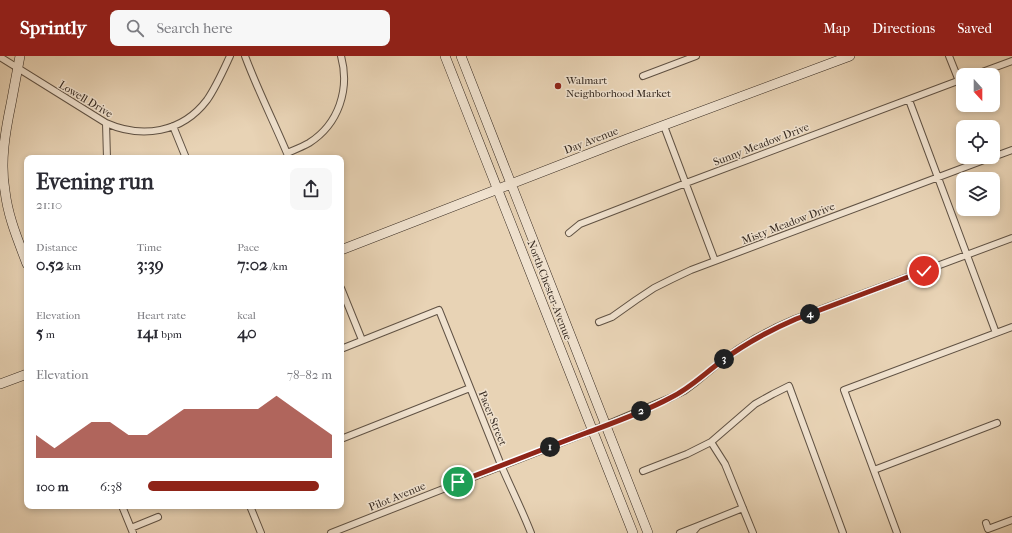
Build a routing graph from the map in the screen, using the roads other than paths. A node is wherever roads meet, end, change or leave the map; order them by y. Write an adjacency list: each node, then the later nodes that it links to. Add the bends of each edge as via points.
1 (20, 56): 12 (main road)
2 (230, 56): 19 (street, Lowell Drive, via 212,91 198,110)
3 (244, 56): 25 (street)
4 (341, 56): 26 (street, via 344,67 344,91 333,120 319,136)
5 (445, 56): 31 (main road, North Chester Avenue)
6 (461, 56): 30 (main road, North Chester Avenue)
7 (696, 56): 15 (street)
8 (850, 56): 20 (main road, Day Avenue)
9 (950, 56): 14 (street)
10 (0, 57): 12 (street, Lowell Drive)
11 (1012, 61): 13 (street)
12 (18, 68): 18 (street, Lowell Drive); 36 (main road, via 5,136 3,171 4,191 12,225)
13 (993, 68)
14 (956, 69)
15 (643, 76)
16 (956, 82): 17 (street, Sunny Meadow Drive)
17 (909, 100): 28 (street); 29 (street, Sunny Meadow Drive)
18 (106, 123): 19 (street, Lowell Drive, via 140,132); 23 (street)
19 (173, 126): 24 (street)
20 (664, 126): 29 (street); 30 (main road, Day Avenue)
21 (1012, 150): 22 (street, Misty Meadow Drive)
22 (1000, 154)
23 (107, 155)
24 (185, 155)
25 (288, 155)
26 (290, 155)
27 (973, 164): 28 (street, Misty Meadow Drive)
28 (938, 177): 35 (street); 37 (street, Misty Meadow Drive)
29 (686, 183): 32 (street, Sunny Meadow Drive, via 580,224); 37 (street)
30 (511, 184): 31 (main road, Day Avenue); 48 (main road, North Chester Avenue)
31 (498, 189): 34 (main road, Day Avenue); 49 (main road, North Chester Avenue)
32 (569, 233)
33 (1012, 238): 35 (street, Pilot Avenue)
34 (344, 249)
35 (967, 255): 41 (street); 48 (street, Pilot Avenue, via 775,328 737,350 684,391)
36 (24, 256)
37 (715, 261): 39 (street, Misty Meadow Drive, via 672,278 612,317)
38 (344, 295): 42 (street)
39 (599, 322)
40 (1012, 327): 41 (street)
41 (996, 333): 53 (street, via 844,390)
42 (362, 340): 43 (street); 46 (street, Pacer Street, via 439,310)
43 (344, 348)
44 (24, 375): 45 (main road)
45 (0, 384)
46 (470, 388): 50 (street); 52 (street, Pacer Street)
47 (997, 423): 53 (street)
48 (606, 425): 49 (street, Pilot Avenue); 67 (main road, North Chester Avenue)
49 (592, 431): 52 (street, Pilot Avenue); 66 (main road, North Chester Avenue)
50 (344, 438)
51 (711, 442): 54 (street); 55 (street, via 725,464); 71 (street, via 755,404 788,386)
52 (501, 466): 64 (street, Pilot Avenue); 65 (street, Pacer Street)
53 (874, 470): 72 (street)
54 (643, 471)
55 (743, 508): 61 (street); 70 (street)
56 (123, 509): 62 (street)
57 (251, 509): 63 (street)
58 (158, 517): 62 (street)
59 (1012, 520): 60 (street, via 988,529)
60 (986, 523)
61 (698, 526): 68 (street); 69 (street)
62 (132, 530)
63 (261, 533)
64 (330, 533)
65 (531, 533)
66 (633, 533)
67 (648, 533)
68 (680, 533)
69 (692, 533)
70 (753, 533)
71 (843, 533)
72 (897, 533)

